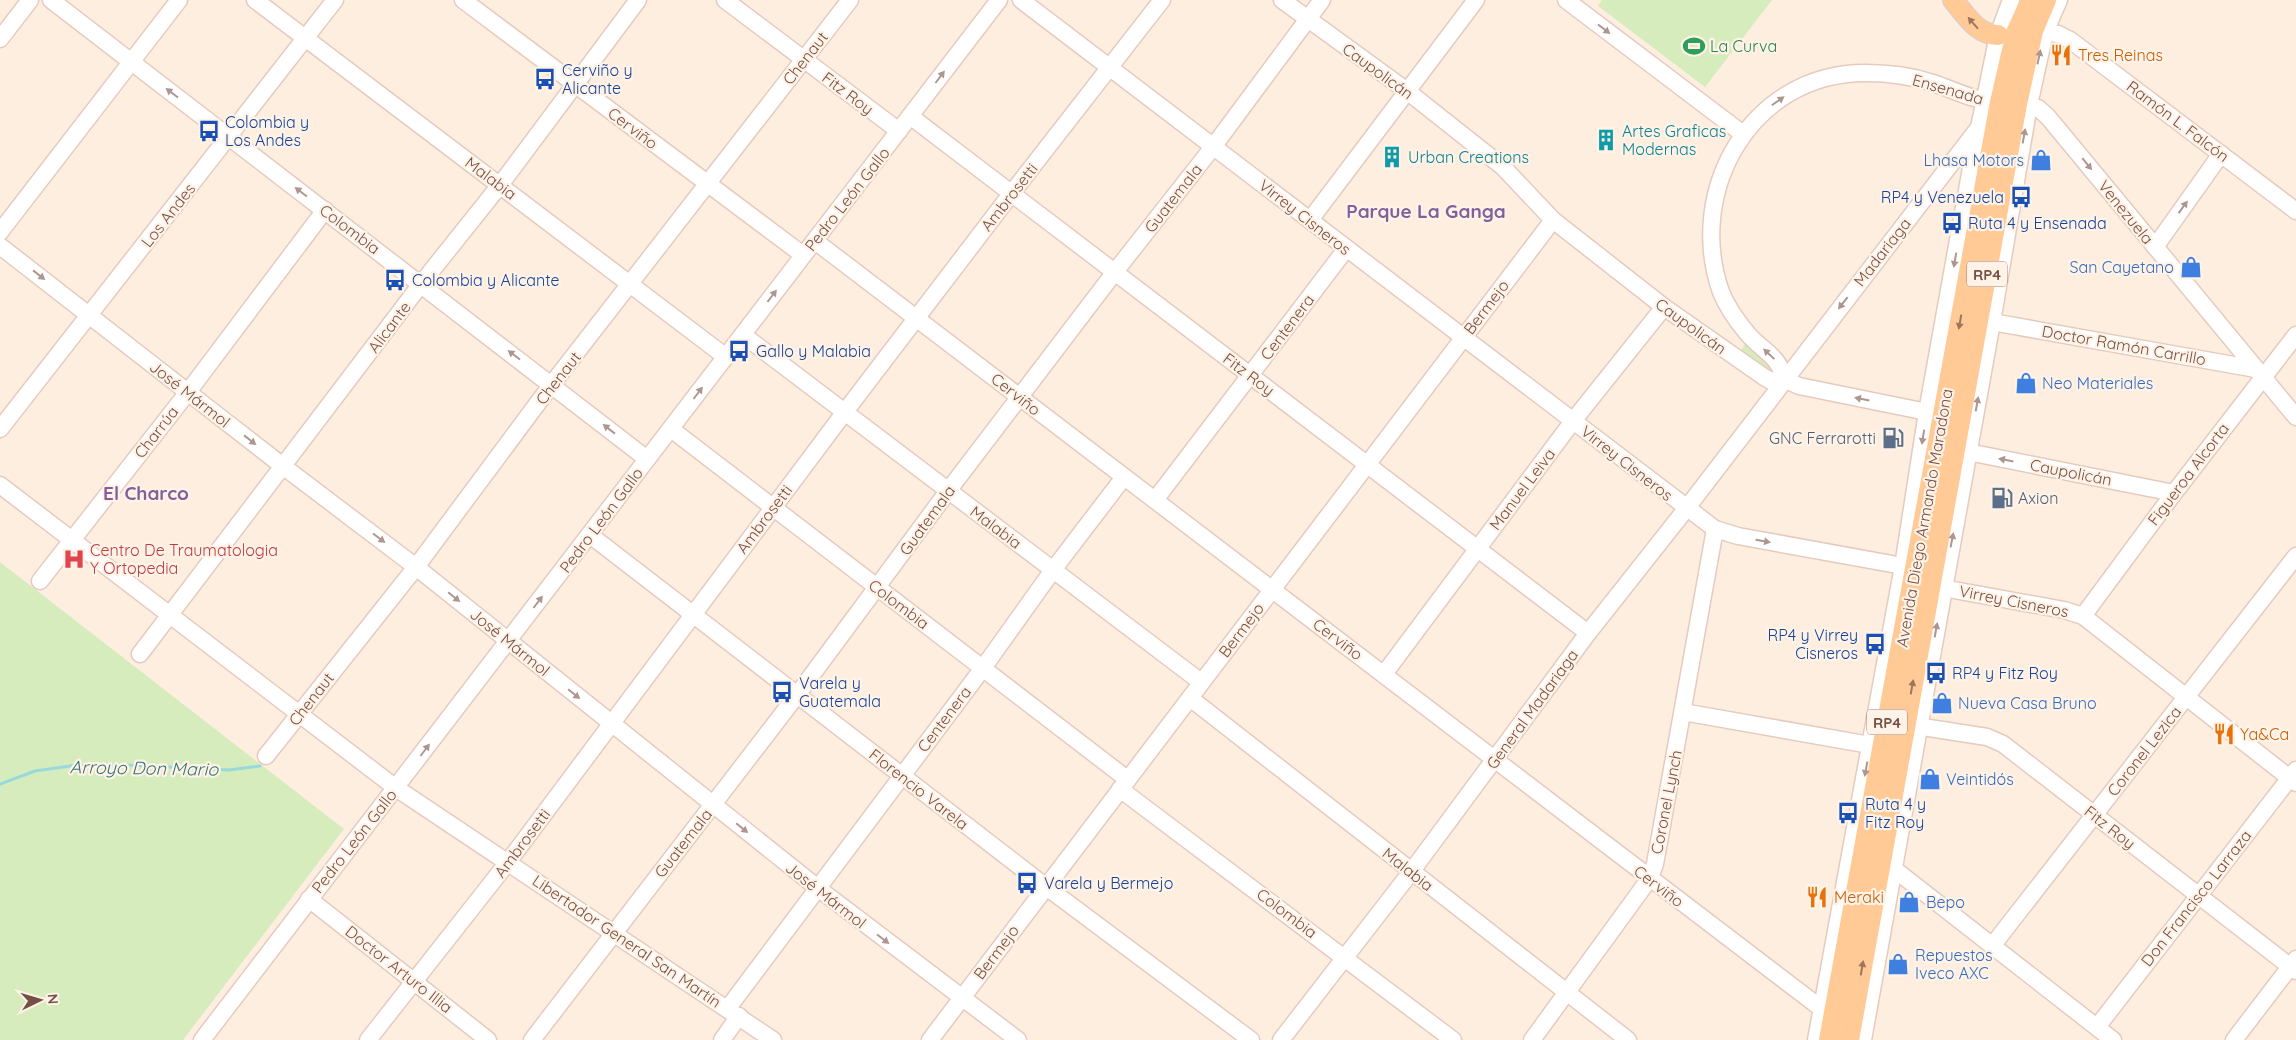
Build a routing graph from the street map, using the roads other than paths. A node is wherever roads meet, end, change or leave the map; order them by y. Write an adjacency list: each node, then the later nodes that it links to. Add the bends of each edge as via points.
1 (30, 0): 26 (street)
2 (51, 0): 28 (street, Colombia)
3 (179, 0): 28 (street)
4 (255, 0): 25 (street, Malabia)
5 (335, 0): 25 (street, Los Andes)
6 (463, 0): 22 (street, Cerviño)
7 (638, 0): 30 (street, Alicante)
8 (725, 0): 27 (street, Fitz Roy)
9 (850, 0): 27 (street, Chenaut)
10 (999, 0): 33 (street, Pedro León Gallo, one-way to 10)
11 (1021, 0): 29 (street, Virrey Cisneros)
12 (1162, 0): 29 (street, Ambrosetti)
13 (1282, 0): 23 (street, Caupolicán)
14 (1322, 0): 23 (street, Guatemala)
15 (1476, 0): 31 (street)
16 (1566, 0): 36 (street, one-way to 36)
17 (1953, 0): 24 (main road, one-way to 17, via 1990,35 1980,31)
18 (2012, 0): 24 (street, Avenida Diego Armando Maradona)
19 (2031, 0): 24 (main road, Avenida Diego Armando Maradona / RP4)
20 (2046, 0): 24 (main road, Avenida Diego Armando Maradona / RP4)
21 (2059, 0): 24 (street, Avenida Diego Armando Maradona)
22 (484, 6): 30 (street, Cerviño)
23 (1308, 20): 31 (street, Caupolicán); 38 (street, Guatemala)
24 (2023, 33): 32 (main road, Avenida Diego Armando Maradona / RP4); 32 (street, Avenida Diego Armando Maradona, one-way to 24); 39 (street, Ramón L. Falcón, via 2058,34 2070,40)
25 (306, 39): 37 (street, Los Andes); 41 (street, Malabia)
26 (0, 40)
27 (804, 60): 35 (street, Fitz Roy); 40 (street, Chenaut)
28 (132, 63): 37 (street, Colombia, one-way to 28); 47 (street)
29 (1110, 68): 38 (street, Virrey Cisneros); 42 (street, Ambrosetti)
30 (575, 84): 40 (street, Cerviño); 41 (street, Alicante)
31 (1407, 91): 45 (street); 46 (street, Caupolicán, via 1503,168)
32 (2008, 103): 34 (street, Avenida Diego Armando Maradona); 36 (street, Ensenada, one-way to 32, via 1768,108 1787,95 1840,75 1865,73 1916,79); 50 (street, Venezuela, one-way to 50, via 2038,108 2048,117); 59 (street, Avenida Diego Armando Maradona, one-way to 32); 74 (main road, Avenida Diego Armando Maradona / RP4, one-way to 74); 78 (main road, Avenida Diego Armando Maradona / RP4)
33 (910, 116): 35 (street, Pedro León Gallo); 42 (street, Fitz Roy)
34 (1980, 126): 68 (street, Madariaga, one-way to 68); 74 (street, Avenida Diego Armando Maradona, one-way to 74)
35 (899, 131): 48 (street, Pedro León Gallo)
36 (1743, 134): 60 (street, Ensenada, via 1722,173 1710,232 1712,260 1722,293 1730,311)
37 (228, 137): 43 (street, Colombia, one-way to 37); 57 (street, Los Andes)
38 (1213, 147): 45 (street, Virrey Cisneros); 53 (street, Guatemala)
39 (2221, 154): 44 (street, Ramón L. Falcón); 50 (street, one-way to 39)
40 (707, 184): 52 (street, Cerviño); 55 (street, Chenaut)
41 (500, 185): 54 (street, Alicante); 55 (street, Malabia)
42 (1010, 194): 53 (street, Fitz Roy); 58 (street, Ambrosetti)
43 (325, 210): 54 (street, Colombia); 70 (street, Charrúa)
44 (2296, 211)
45 (1310, 220): 51 (street, Virrey Cisneros)
46 (1553, 220): 56 (street, Caupolicán); 63 (street, Bermejo)
47 (0, 232)
48 (815, 241): 52 (street, Pedro León Gallo); 58 (street, Cerviño)
49 (0, 246): 57 (street, José Mármol, one-way to 57)
50 (2155, 247): 66 (street, Venezuela)
51 (1346, 249): 63 (street, Virrey Cisneros); 67 (street, Centenera)
52 (803, 255): 61 (street, Pedro León Gallo, one-way to 52)
53 (1114, 272): 67 (street, Fitz Roy); 71 (street, Guatemala)
54 (422, 284): 69 (street, Colombia, one-way to 54); 80 (street, Alicante)
55 (630, 286): 65 (street, Malabia); 69 (street, Chenaut)
56 (1664, 308): 64 (street, Caupolicán); 75 (street, Manuel Leiva)
57 (90, 315): 70 (street, José Mármol); 76 (street, Los Andes)
58 (917, 318): 71 (street, Cerviño); 72 (street, Ambrosetti)
59 (1992, 322): 66 (street, Doctor Ramón Carrillo); 78 (street, Avenida Diego Armando Maradona, one-way to 59)
60 (1748, 334): 64 (street); 68 (street, Ensenada, one-way to 60, via 1781,366)
61 (743, 335): 65 (street, Pedro León Gallo); 72 (street, Malabia)
62 (2296, 336): 66 (street, Figueroa Alcorta)
63 (1464, 337): 75 (street, Virrey Cisneros); 81 (street, Bermejo)
64 (1732, 356): 68 (street, Caupolicán, via 1771,381)
65 (726, 357): 77 (street, Pedro León Gallo, one-way to 65)
66 (2259, 373): 73 (street, Venezuela); 85 (street, Figueroa Alcorta)
67 (1251, 376): 81 (street, Fitz Roy); 86 (street, Centenera)
68 (1784, 379): 74 (street, Caupolicán, one-way to 68, via 1799,386); 88 (street, General Madariaga)
69 (552, 384): 79 (street, Colombia, one-way to 69); 94 (street, Chenaut)
70 (188, 392): 80 (street, José Mármol, one-way to 80); 91 (street, Charrúa)
71 (1020, 397): 82 (street, Cerviño); 84 (street, Guatemala)
72 (844, 413): 84 (street, Malabia); 87 (street, Ambrosetti)
73 (2296, 417)
74 (1934, 418): 78 (street); 96 (main road, Avenida Diego Armando Maradona / RP4, one-way to 96)
75 (1573, 421): 88 (street, Virrey Cisneros); 92 (street, Manuel Leiva)
76 (0, 429)
77 (671, 429): 79 (street, Pedro León Gallo); 87 (street, Colombia)
78 (1962, 448): 85 (street, Caupolicán, one-way to 78); 96 (main road, Avenida Diego Armando Maradona / RP4, one-way to 78)
79 (647, 459): 90 (street, Pedro León Gallo)
80 (284, 466): 94 (street, José Mármol, one-way to 94); 101 (street, Alicante)
81 (1368, 466): 92 (street, Fitz Roy); 99 (street, Bermejo)
82 (1124, 477): 86 (street, Cerviño); 95 (street, Centenera)
83 (0, 485): 91 (street, Libertador General San Martín)
84 (948, 491): 95 (street, Malabia); 98 (street, Guatemala)
85 (2174, 493): 102 (street, Figueroa Alcorta)
86 (1156, 500): 99 (street, Cerviño)
87 (773, 508): 98 (street, Colombia); 100 (street, Ambrosetti)
88 (1686, 509): 89 (street, Virrey Cisneros); 103 (street, General Madariaga)
89 (1715, 529): 96 (street, Virrey Cisneros, one-way to 96); 114 (street, Coronel Lynch)
90 (590, 535): 100 (street, Florencio Varela); 104 (street, Pedro León Gallo, one-way to 90)
91 (71, 540): 97 (street, Charrúa); 101 (street, Libertador General San Martín)
92 (1477, 550): 103 (street, Fitz Roy); 108 (street, Manuel Leiva)
93 (2296, 556): 111 (street, Coronel Lezica)
94 (416, 567): 104 (street, José Mármol, one-way to 104); 115 (street, Chenaut)
95 (1052, 570): 107 (street, Centenera); 109 (street, Malabia)
96 (1923, 576): 102 (street, Virrey Cisneros); 105 (main road, Avenida Diego Armando Maradona / RP4); 113 (street, Avenida Diego Armando Maradona); 117 (main road, Avenida Diego Armando Maradona / RP4, one-way to 96)
97 (40, 581)
98 (877, 588): 107 (street, Colombia); 110 (street, Guatemala)
99 (1272, 589): 108 (street, Cerviño); 109 (street, Bermejo)
100 (692, 614): 110 (street, Florencio Varela); 116 (street, Ambrosetti)
101 (169, 615): 106 (street, Alicante); 115 (street, Libertador General San Martín)
102 (2083, 616): 111 (street, Virrey Cisneros)
103 (1588, 633): 120 (street, General Madariaga)
104 (509, 641): 116 (street, José Mármol, one-way to 116); 124 (street, Pedro León Gallo, one-way to 104)
105 (1900, 650): 113 (main road); 118 (main road, Avenida Diego Armando Maradona / RP4)
106 (140, 654)
107 (983, 668): 121 (street, Centenera); 123 (street, Colombia)
108 (1384, 674): 120 (street, Cerviño)
109 (1201, 682): 112 (street, Bermejo)
110 (797, 695): 121 (street, Florencio Varela); 125 (street, Guatemala)
111 (2186, 696): 122 (street, Virrey Cisneros); 126 (street, Coronel Lezica)
112 (1190, 698): 123 (street, Bermejo); 129 (street, Malabia)
113 (1878, 703): 118 (main road)
114 (1683, 712): 118 (street); 131 (street, Coronel Lynch)
115 (300, 713): 119 (street, Chenaut); 124 (street, Libertador General San Martín)
116 (611, 724): 125 (street, José Mármol); 127 (street, Ambrosetti)
117 (1912, 725): 126 (street, Fitz Roy, via 1996,740); 128 (street, Avenida Diego Armando Maradona); 146 (main road, Avenida Diego Armando Maradona / RP4, one-way to 117)
118 (1876, 746): 130 (street, Avenida Diego Armando Maradona, one-way to 130); 144 (main road, Avenida Diego Armando Maradona / RP4)
119 (266, 756)
120 (1495, 759): 129 (street, General Madariaga); 131 (street, Cerviño)
121 (902, 775): 132 (street, Florencio Varela); 133 (street, Centenera)
122 (2294, 777): 134 (street, Don Francisco Larraza)
123 (1124, 784): 132 (street, Bermejo); 138 (street, Colombia)
124 (396, 788): 127 (street, Libertador General San Martín); 135 (street, Pedro León Gallo)
125 (712, 805): 133 (street, José Mármol, one-way to 133); 136 (street, Guatemala)
126 (2095, 815): 134 (street, Fitz Roy); 137 (street, Coronel Lezica)
127 (508, 862): 136 (street, Libertador General San Martín); 140 (street, Ambrosetti)
128 (1894, 869): 137 (street); 146 (street, Avenida Diego Armando Maradona)
129 (1411, 872): 138 (street, General Madariaga); 141 (street, Malabia)
130 (1847, 877): 144 (main road)
131 (1650, 878): 141 (street, Coronel Lynch); 144 (street, Cerviño)
132 (1046, 886): 142 (street, Bermejo); 155 (street, Florencio Varela)
133 (818, 889): 142 (street, José Mármol, one-way to 142); 143 (street, Centenera)
134 (2198, 894): 139 (street, Fitz Roy); 145 (street, Don Francisco Larraza)
135 (309, 899): 140 (street, Doctor Arturo Illia); 147 (street, Pedro León Gallo)
136 (615, 932): 143 (street, Libertador General San Martín); 150 (street, Guatemala)
137 (1992, 946): 145 (street)
138 (1345, 956): 156 (street, General Madariaga); 157 (street, Colombia)
139 (2294, 966): 163 (street)
140 (414, 982): 148 (street, Ambrosetti); 149 (street, Doctor Arturo Illia)
141 (1567, 994): 158 (street, Coronel Lynch); 159 (street, Malabia)
142 (961, 998): 153 (street, Bermejo); 154 (street, José Mármol)
143 (733, 1012): 151 (street, Centenera); 152 (street, Libertador General San Martín)
144 (1827, 1014): 146 (street, Cerviño); 160 (street, Avenida Diego Armando Maradona); 161 (main road, Avenida Diego Armando Maradona / RP4)
145 (2097, 1027): 162 (street)
146 (1855, 1038)
147 (202, 1040)
148 (368, 1040)
149 (488, 1040)
150 (532, 1040)
151 (722, 1040)
152 (773, 1040)
153 (930, 1040)
154 (1018, 1040)
155 (1251, 1040)
156 (1281, 1040)
157 (1453, 1040)
158 (1532, 1040)
159 (1628, 1040)
160 (1816, 1040)
161 (1829, 1040)
162 (2113, 1040)
163 (2234, 1040)

